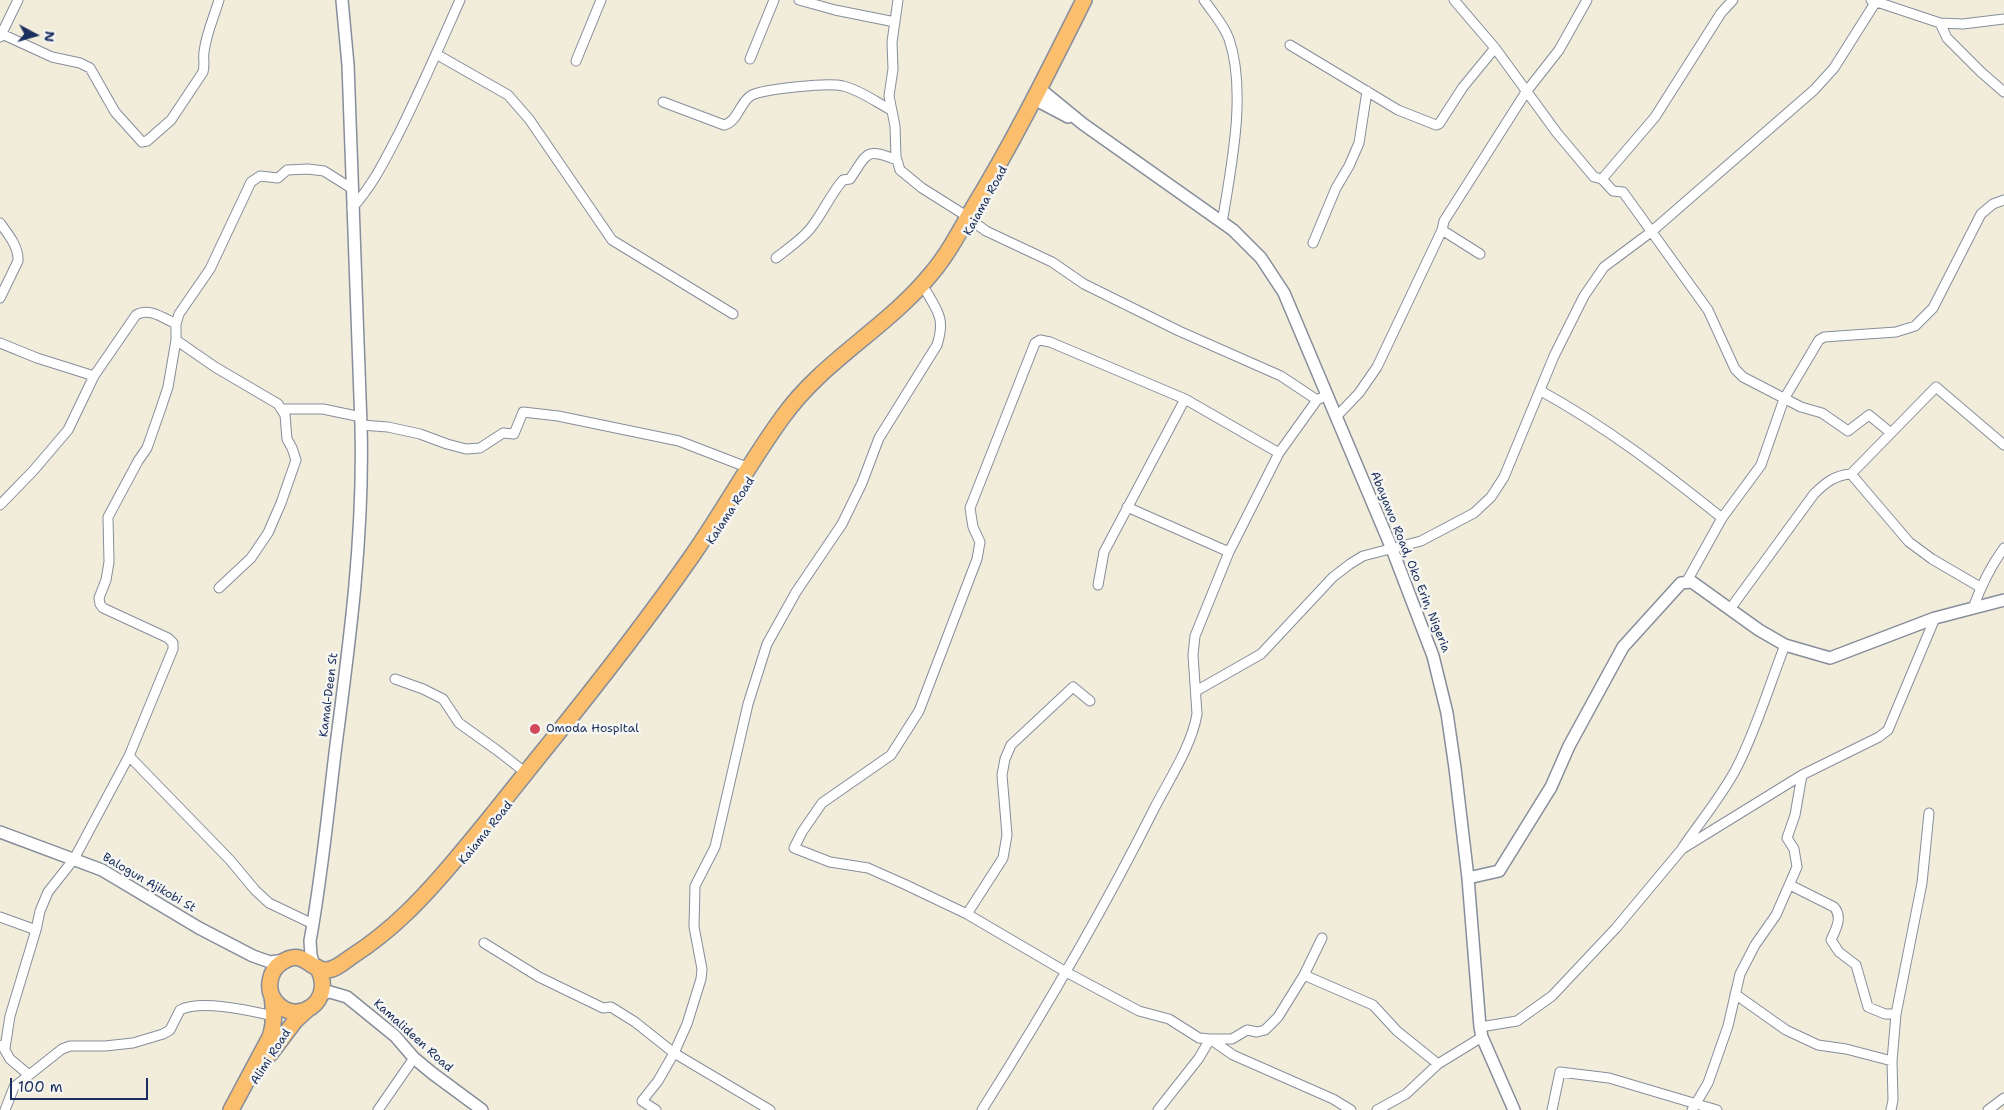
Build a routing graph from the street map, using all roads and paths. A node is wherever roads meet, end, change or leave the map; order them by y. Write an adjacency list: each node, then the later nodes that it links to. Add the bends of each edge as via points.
1 (18, 0): 19 (street)
2 (219, 0): 19 (street, via 203,54 204,72 171,120 142,142 115,112 90,68 52,57)
3 (342, 0): 33 (street, Kamal-Deen St, via 348,65)
4 (460, 0): 22 (street)
5 (601, 0): 24 (street)
6 (774, 0): 23 (street)
7 (798, 0): 17 (street)
8 (898, 0): 17 (street)
9 (1084, 0): 28 (highway, Kaiama Road)
10 (1092, 0): 28 (highway, Kaiama Road)
11 (1204, 0): 38 (street, via 1229,39 1238,81)
12 (1454, 0): 21 (street)
13 (1587, 0): 26 (street, via 1559,50)
14 (1733, 0): 32 (street, via 1721,13 1655,117)
15 (1873, 1): 18 (street); 40 (street, via 1834,68 1814,90)
16 (2004, 19): 18 (street)
17 (895, 22): 30 (street, via 889,96)
18 (1940, 23): 27 (street, via 1946,38)
19 (1, 36)
20 (1290, 45): 25 (street)
21 (1495, 48): 25 (street, via 1463,87 1439,124 1398,110); 26 (street)
22 (436, 54): 35 (street, via 378,174); 46 (street, via 508,95 530,119 612,240)
23 (750, 59)
24 (576, 61)
25 (1367, 91): 41 (street, via 1359,144)
26 (1526, 92): 32 (street, via 1594,178); 39 (street, via 1444,221)
27 (2004, 92)
28 (1039, 96): 36 (highway, Kaiama Road, via 993,175); 38 (street, Abayawo Road, Oko Erin, Nigeria)
29 (663, 102): 30 (street, via 724,125 730,123 749,96 768,89 835,85 848,88)
30 (891, 110): 31 (street)
31 (897, 160): 36 (street, via 906,177); 43 (street, via 881,153 866,155 850,179 843,180 831,193 809,230)
32 (1602, 180): 40 (street, via 1613,191 1623,192)
33 (351, 188): 35 (street, Kamal-Deen St); 47 (street, via 324,171 308,169 287,170 278,178 260,176 251,182 210,269 179,314)
34 (2004, 200): 54 (street, via 1981,214 1933,308 1915,326 1896,332 1824,337 1819,340)
35 (352, 208): 57 (street, Kamal-Deen St)
36 (972, 220): 44 (highway, Kaiama Road, via 945,269); 52 (street, via 986,231 1052,262 1084,284); 61 (highway, Kaiama Road, via 931,274 904,303 801,394)
37 (0, 223): 45 (street, via 9,234 18,261)
38 (1222, 223): 52 (street, Abayawo Road, Oko Erin, Nigeria, via 1261,258 1284,293)
39 (1442, 230): 42 (street); 56 (street, via 1377,367)
40 (1651, 232): 51 (street, via 1604,268 1584,296 1554,356); 54 (street, via 1708,310 1736,369 1746,380)
41 (1313, 243)
42 (1480, 254)
43 (776, 258)
44 (926, 291): 103 (highway, Kaiama Road, via 804,401 705,550 631,652 445,883 392,938); 111 (street, via 940,317 941,332 937,345 879,438 842,524 796,592 767,644 748,704 715,847 695,886 694,927 701,979)
45 (0, 298)
46 (733, 314)
47 (176, 324): 48 (street); 50 (street, via 142,311)
48 (176, 340): 55 (street); 81 (street, via 168,387 147,448 108,517 109,562 98,598 103,608 173,643 154,700)
49 (0, 343): 50 (street)
50 (94, 376): 63 (street, via 68,430)
51 (1541, 391): 65 (street, via 1581,413 1652,462); 67 (street, via 1504,477 1490,497 1474,512 1421,541)
52 (1322, 398): 56 (street, Abayawo Road, Oko Erin, Nigeria); 60 (street)
53 (1185, 399): 60 (street); 64 (street); 90 (street, via 1050,342 1040,340 1035,343 970,508 980,542 977,559 919,710 891,755 822,803 794,848 830,862 868,868)
54 (1784, 399): 58 (street, via 1822,413 1848,431 1869,415); 65 (street, via 1761,465)
55 (283, 409): 57 (street, via 323,410); 72 (street, via 287,439 296,460 281,503 268,533 251,558)
56 (1336, 417): 67 (street, Abayawo Road, Oko Erin, Nigeria)
57 (361, 421): 61 (street, via 420,434 466,449 480,448 503,433 514,434 523,412 540,414 678,441); 92 (street, Kamal-Deen St, via 357,568)
58 (1891, 433): 59 (street, via 1936,387); 62 (street)
59 (2004, 445)
60 (1280, 453): 68 (street)
61 (749, 468): 82 (highway, Kaiama Road, via 670,587)
62 (1851, 474): 71 (street, via 1909,542); 75 (street, via 1842,474 1825,482 1814,494)
63 (0, 505)
64 (1127, 507): 68 (street); 70 (street, via 1104,552)
65 (1722, 518): 69 (street)
66 (2004, 548): 71 (street)
67 (1392, 550): 79 (street, via 1363,556 1350,564 1333,577 1261,654); 88 (street, Abayawo Road, Oko Erin, Nigeria, via 1433,656 1447,713)
68 (1230, 552): 79 (street, via 1195,636)
69 (1687, 581): 75 (street); 88 (street, via 1681,583 1623,647 1568,746 1550,787 1500,872)
70 (1098, 585)
71 (1980, 587): 74 (street)
72 (218, 588)
73 (2004, 600): 74 (street)
74 (1973, 608): 76 (street)
75 (1730, 609): 77 (street)
76 (1935, 618): 77 (street, via 1830,658); 83 (street, via 1888,730)
77 (1786, 645): 86 (street, via 1737,768)
78 (395, 679): 82 (street, via 442,699 459,723)
79 (1196, 691): 100 (street, via 1196,724 1188,742)
80 (1090, 701): 90 (street, via 1074,688 1011,745 1002,775 1006,848 1003,858)
81 (129, 756): 87 (street); 92 (street, via 269,903)
82 (526, 773): 99 (highway, Kaiama Road, via 460,855 400,921 338,966 324,970)
83 (1802, 775): 86 (street); 89 (street, via 1787,838 1794,850 1797,866)
84 (1930, 813): 106 (street, via 1922,883)
85 (0, 832): 87 (street, Balogun Ajikobi St)
86 (1682, 849): 108 (street, via 1616,928 1552,996 1517,1021)
87 (74, 859): 93 (street, via 48,892); 97 (street, Balogun Ajikobi St, via 118,879 199,928)
88 (1468, 878): 108 (street, Abayawo Road, Oko Erin, Nigeria)
89 (1790, 885): 104 (street, via 1740,974); 106 (street, via 1834,907 1839,918 1831,940 1839,952 1856,965 1868,1007 1885,1014)
90 (967, 914): 100 (street)
91 (0, 916): 93 (street)
92 (314, 924): 95 (street, Kamal-Deen St)
93 (36, 930): 110 (street)
94 (1322, 938): 101 (street)
95 (310, 940): 98 (street, via 301,954); 99 (street, via 310,954)
96 (484, 943): 111 (street, via 539,976 603,1008 611,1007)
97 (254, 956): 98 (street, via 270,962); 102 (street, via 266,972)
98 (290, 959): 99 (highway, via 308,961); 102 (highway, via 275,969)
99 (315, 966): 103 (highway, via 321,975)
100 (1066, 972): 109 (street, via 1139,1012 1168,1019 1199,1038); 125 (street)
101 (1304, 975): 109 (street, via 1278,1018 1265,1030 1247,1030 1232,1039); 114 (street, via 1372,1005 1397,1031)
102 (271, 988): 105 (highway, via 276,1003 291,1011); 107 (highway)
103 (322, 991): 105 (highway); 112 (street, Kamalideen Road, via 347,997 395,1036)
104 (1735, 994): 113 (street, via 1786,1030 1818,1045); 117 (street, via 1728,1026 1708,1083)
105 (309, 1009): 120 (highway, Alimi Road, via 274,1047)
106 (1896, 1014): 113 (street)
107 (274, 1016): 115 (street, via 196,1004 180,1010 170,1030 163,1034 105,1046 70,1046); 119 (highway, via 274,1028 264,1050)
108 (1481, 1032): 114 (street); 129 (street, Abayawo Road, Oko Erin, Nigeria)
109 (1210, 1039): 126 (street); 127 (street, via 1233,1054)
110 (2, 1045): 115 (street, via 10,1059)
111 (674, 1053): 123 (street, via 642,1101); 124 (street)
112 (414, 1058): 121 (street); 122 (street, Kamalideen Road)
113 (1892, 1061): 132 (street)
114 (1438, 1064): 128 (street, via 1406,1094)
115 (29, 1074): 118 (street, via 14,1087)
116 (2004, 1098): 133 (street)
117 (1695, 1107): 130 (street, via 1609,1078 1560,1072); 131 (street)
118 (5, 1110)
119 (231, 1110)
120 (238, 1110)
121 (378, 1110)
122 (482, 1110)
123 (656, 1110)
124 (770, 1110)
125 (982, 1110)
126 (1158, 1110)
127 (1351, 1110)
128 (1376, 1110)
129 (1514, 1110)
130 (1552, 1110)
131 (1716, 1110)
132 (1891, 1110)
133 (1988, 1110)

